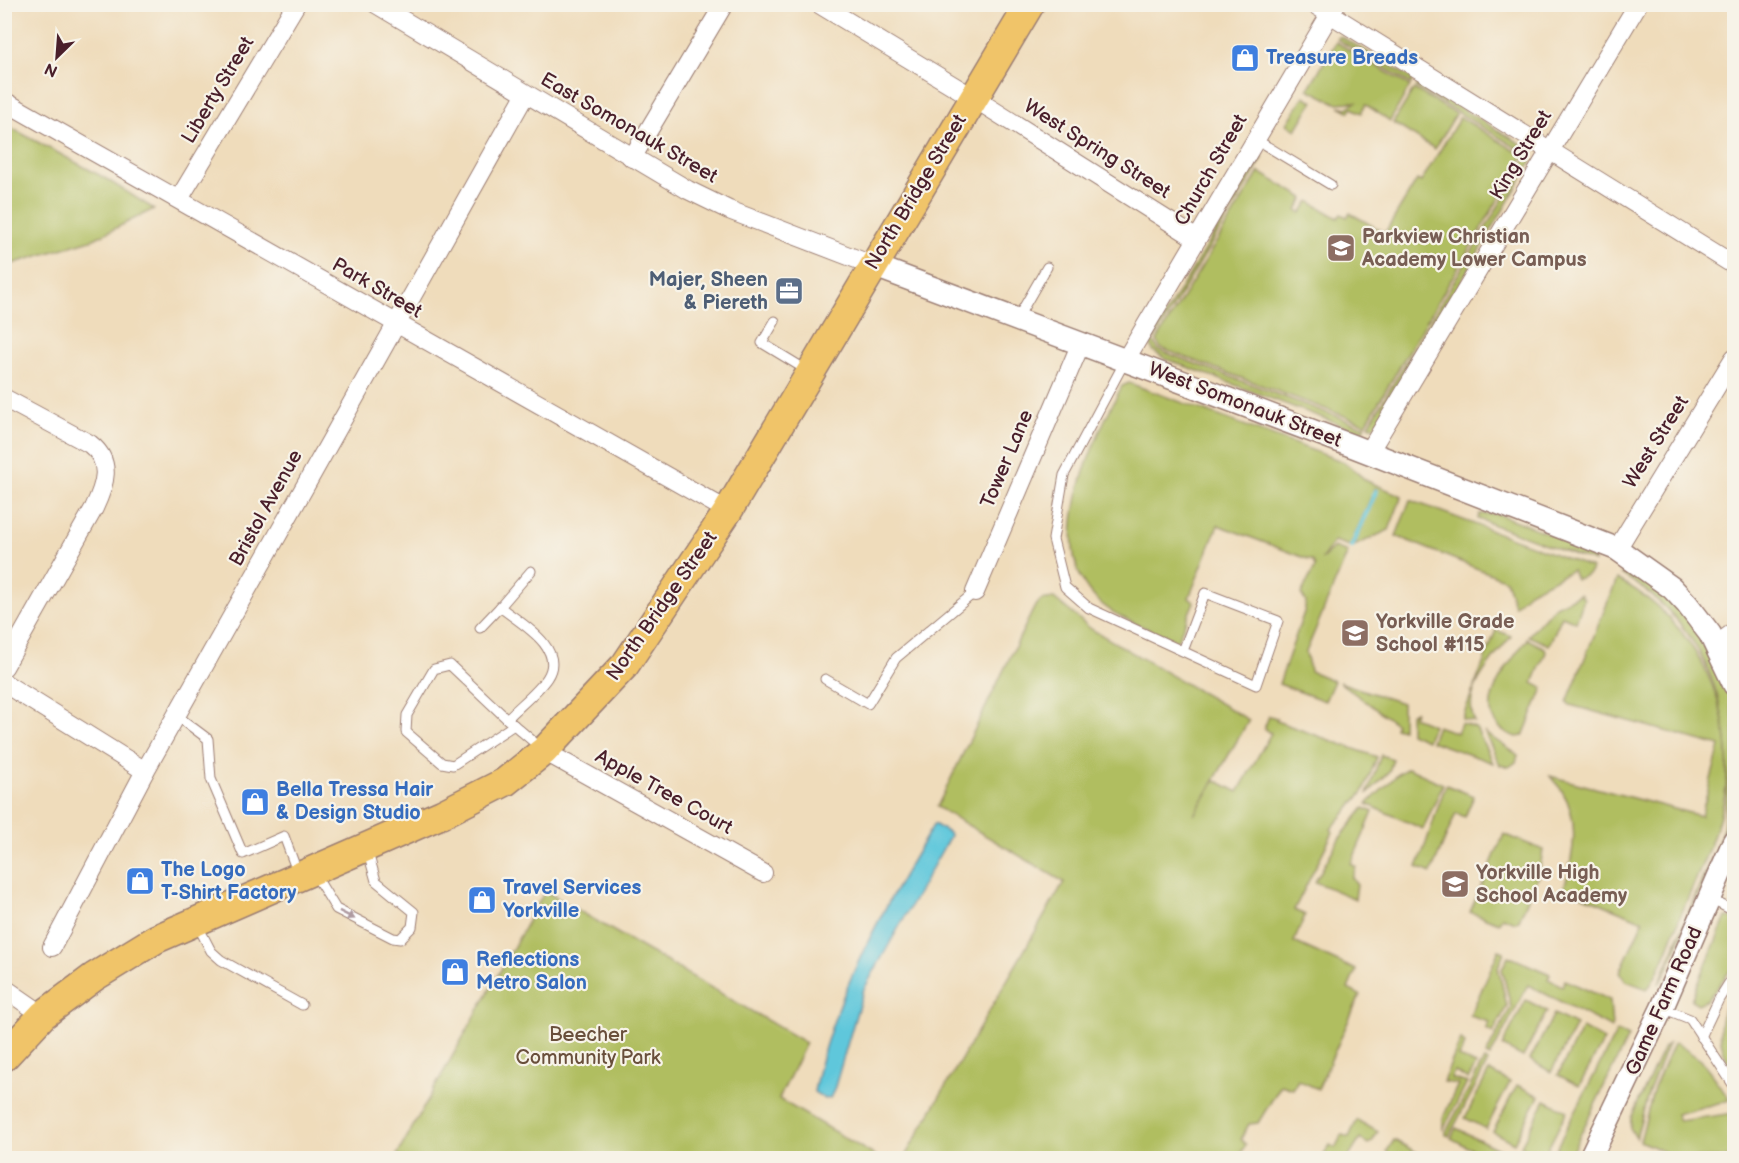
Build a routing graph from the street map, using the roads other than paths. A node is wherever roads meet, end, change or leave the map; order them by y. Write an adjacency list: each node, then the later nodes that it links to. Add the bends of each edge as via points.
1 (296, 4): 16 (street, Liberty Street)
2 (376, 4): 9 (street, East Somonauk Street)
3 (724, 4): 14 (street)
4 (819, 4): 10 (street, West Spring Street)
5 (1030, 4): 10 (highway, North Bridge Street)
6 (1314, 4): 8 (street)
7 (1638, 4): 13 (street, King Street)
8 (1333, 9): 12 (street, Church Street); 13 (street)
9 (525, 95): 14 (street, East Somonauk Street); 23 (street, Bristol Avenue)
10 (972, 97): 17 (street, West Spring Street); 18 (highway, North Bridge Street)
11 (4, 100): 16 (street, Park Street)
12 (1255, 139): 15 (lane); 17 (street, Church Street)
13 (1551, 149): 19 (street); 29 (street, King Street)
14 (632, 158): 18 (street, East Somonauk Street, via 729,210)
15 (1331, 185)
16 (179, 199): 23 (street, Park Street)
17 (1197, 239): 26 (street, Church Street)
18 (872, 265): 21 (street, West Somonauk Street); 27 (highway, North Bridge Street)
19 (1734, 265)
20 (1047, 267): 21 (lane)
21 (1017, 319): 24 (street, West Somonauk Street)
22 (775, 321): 27 (lane, via 762,344)
23 (395, 324): 30 (street, Park Street); 43 (street, Bristol Avenue)
24 (1081, 343): 26 (street, West Somonauk Street); 33 (street, Tower Lane)
25 (1734, 358): 31 (street, West Street)
26 (1126, 359): 29 (street, West Somonauk Street); 38 (lane, via 1064,475 1053,539 1065,587 1089,608)
27 (810, 372): 30 (highway, North Bridge Street)
28 (4, 398): 39 (street, via 90,444 101,455 105,472 94,508)
29 (1369, 452): 31 (street, West Somonauk Street)
30 (728, 511): 45 (highway, North Bridge Street, via 625,665)
31 (1617, 549): 37 (street, via 1672,588)
32 (531, 571): 34 (lane)
33 (975, 592): 40 (lane, via 896,658 868,704)
34 (501, 607): 35 (lane); 44 (lane, via 547,646 553,661 547,678)
35 (480, 628)
36 (1734, 632): 37 (street)
37 (1716, 645): 42 (street)
38 (1183, 651): 38 (lane, via 1205,593 1278,621 1256,685)
39 (4, 667)
40 (825, 679)
41 (4, 683): 46 (street)
42 (1734, 684)
43 (176, 715): 46 (street, Bristol Avenue); 50 (lane, via 208,739 211,779 243,854 284,836)
44 (510, 722): 44 (lane, via 453,765 442,763 406,732 407,716 434,669 450,665); 45 (lane)
45 (544, 751): 48 (highway, North Bridge Street, via 505,782); 49 (street, Apple Tree Court)
46 (145, 771): 54 (street, Bristol Avenue)
47 (1734, 841): 51 (street, Game Farm Road)
48 (366, 847): 50 (highway, North Bridge Street); 50 (lane, one-way to 48, via 336,909 400,939 412,927 414,912 376,881)
49 (763, 873)
50 (306, 874): 53 (highway, North Bridge Street)
51 (1709, 899): 52 (lane); 58 (street, Game Farm Road)
52 (1734, 911)
53 (196, 922): 57 (lane, via 211,951 221,960); 59 (highway, North Bridge Street, via 156,939 94,977)
54 (52, 947)
55 (1734, 975): 60 (lane)
56 (4, 988): 59 (street)
57 (302, 1005)
58 (1662, 1008): 60 (lane, via 1690,1019); 63 (street, Game Farm Road)
59 (43, 1015): 61 (highway, North Bridge Street)
60 (1701, 1037): 62 (lane)
61 (4, 1057)
62 (1734, 1086)
63 (1590, 1158)

